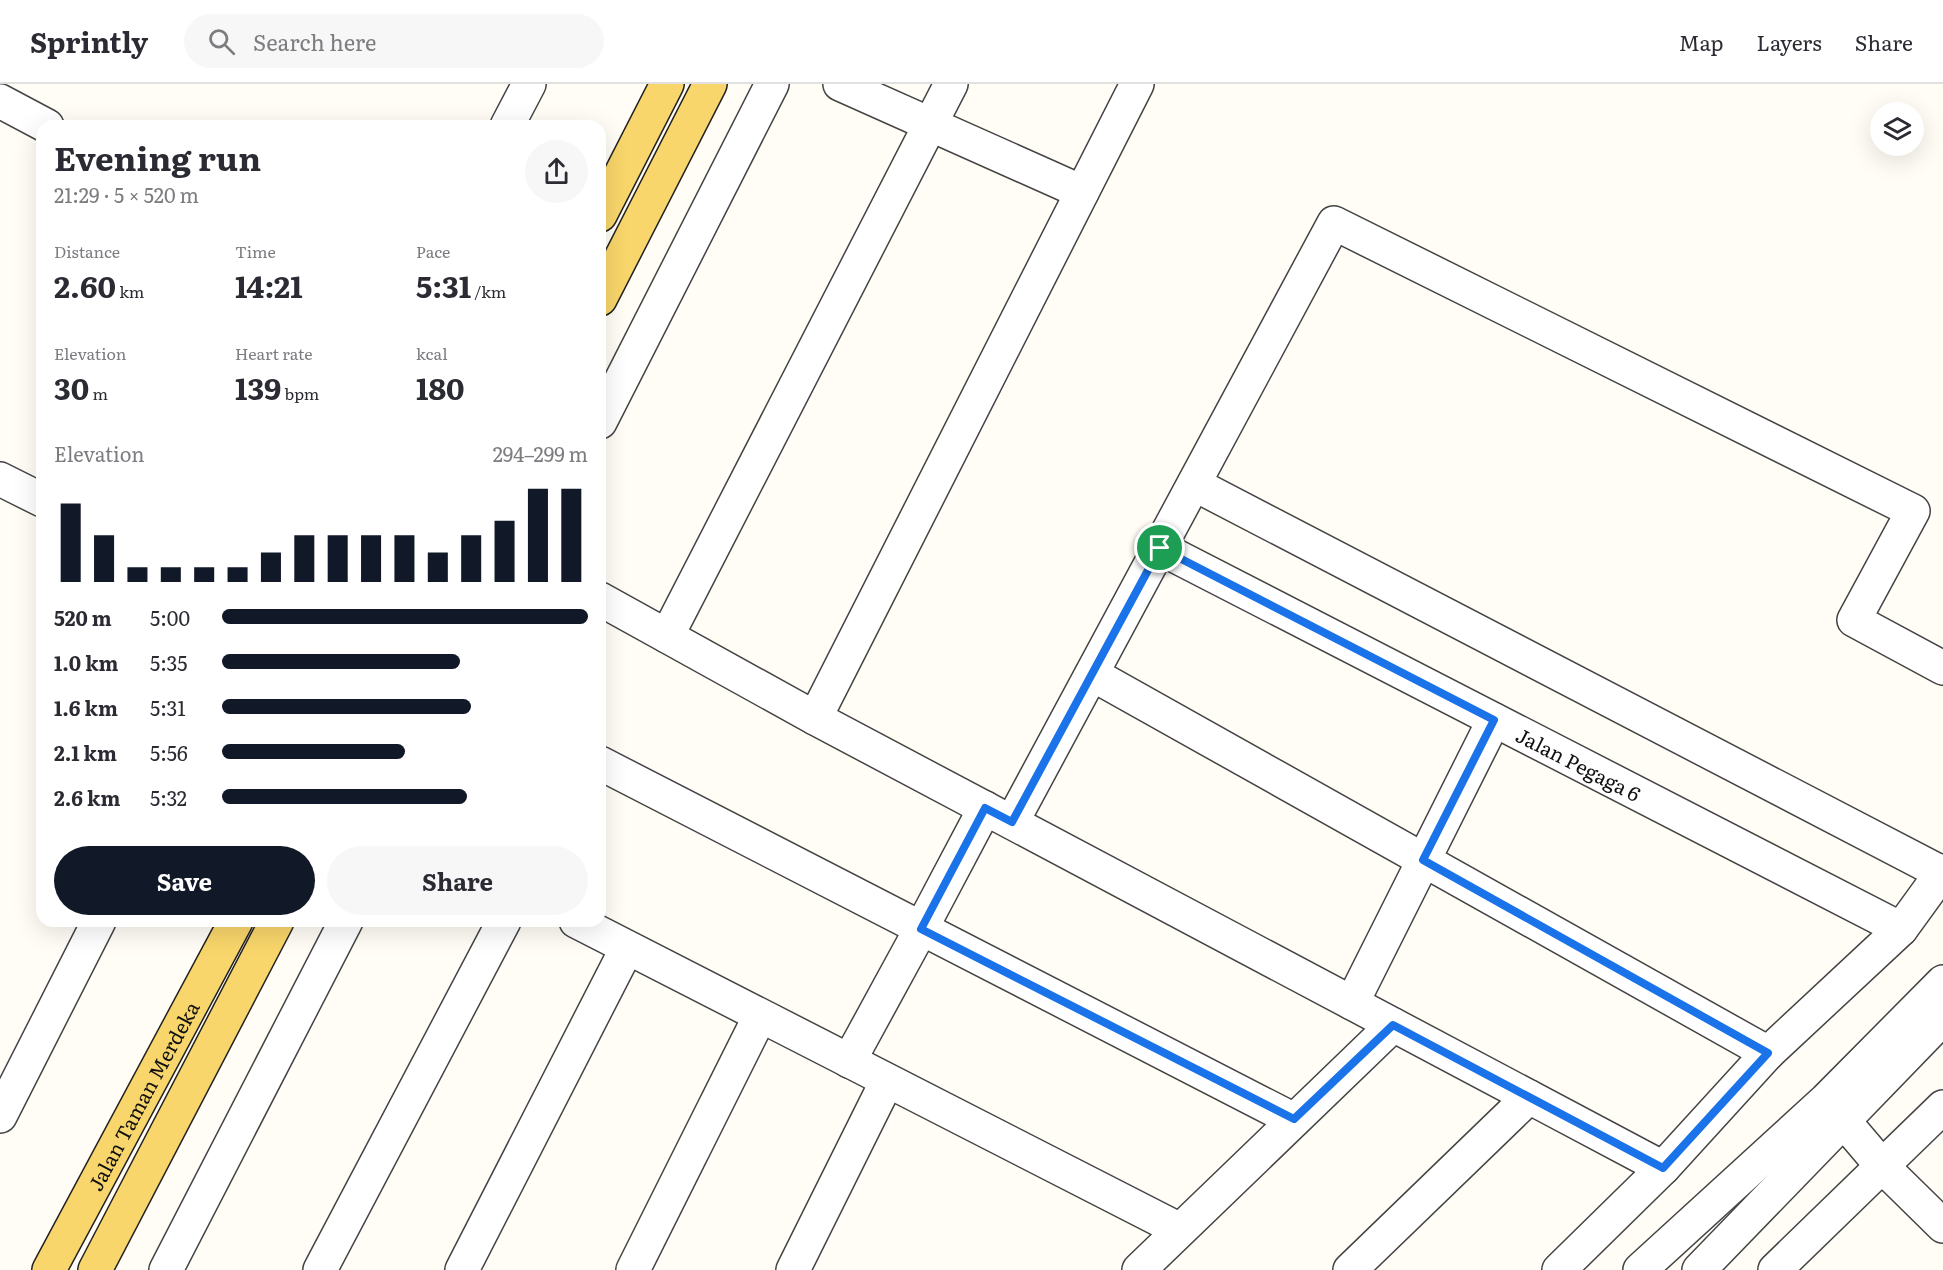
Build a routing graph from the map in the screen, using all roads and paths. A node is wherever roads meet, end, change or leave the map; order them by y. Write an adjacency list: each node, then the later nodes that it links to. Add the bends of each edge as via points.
1 (529, 84): 10 (street)
2 (667, 84): 13 (main road)
3 (710, 84): 14 (main road)
4 (772, 84): 15 (street)
5 (840, 84): 11 (street)
6 (951, 84): 11 (street)
7 (1137, 84): 12 (street)
8 (0, 101): 9 (street)
9 (36, 120)
10 (510, 120)
11 (930, 124): 12 (street); 21 (street)
12 (1082, 192): 24 (street)
13 (606, 203)
14 (606, 287)
15 (606, 410)
16 (0, 479): 18 (street)
17 (1194, 484): 19 (street); 22 (street, via 1334,223 1912,511 1854,620); 29 (street)
18 (36, 497)
19 (1160, 548): 23 (street); 25 (street, Jalan Pegaga 6)
20 (606, 602): 21 (street)
21 (667, 636): 24 (street)
22 (1943, 668)
23 (1092, 674): 27 (street); 28 (street)
24 (815, 718): 27 (street)
25 (1494, 720): 28 (street); 37 (street, Jalan Pegaga 6)
26 (606, 766): 36 (street)
27 (998, 815): 36 (street); 40 (street)
28 (1423, 860): 40 (street); 44 (street)
29 (1943, 872): 37 (street)
30 (96, 927): 50 (street)
31 (233, 927): 56 (main road, Jalan Taman Merdeka)
32 (274, 927): 57 (main road, Jalan Taman Merdeka)
33 (343, 927): 58 (street)
34 (501, 927): 59 (street)
35 (587, 927): 38 (street)
36 (921, 929): 45 (street); 51 (street)
37 (1901, 929): 44 (street)
38 (627, 948): 41 (street); 60 (street)
39 (1943, 982): 49 (street)
40 (1352, 1003): 43 (street)
41 (760, 1016): 45 (street); 61 (street)
42 (1943, 1018): 49 (street)
43 (1393, 1025): 47 (street); 51 (street)
44 (1768, 1053): 53 (street)
45 (849, 1061): 46 (street)
46 (887, 1081): 55 (street); 62 (street)
47 (1529, 1097): 53 (street); 64 (street)
48 (1943, 1107): 52 (street)
49 (1835, 1110): 52 (street); 66 (street); 67 (street)
50 (0, 1116)
51 (1294, 1119): 55 (street)
52 (1882, 1166): 54 (street); 68 (street)
53 (1663, 1168): 65 (street)
54 (1943, 1226)
55 (1180, 1230): 63 (street)
56 (50, 1270)
57 (95, 1270)
58 (166, 1270)
59 (320, 1270)
60 (462, 1270)
61 (633, 1270)
62 (793, 1270)
63 (1139, 1270)
64 (1350, 1270)
65 (1559, 1270)
66 (1640, 1270)
67 (1699, 1270)
68 (1775, 1270)

